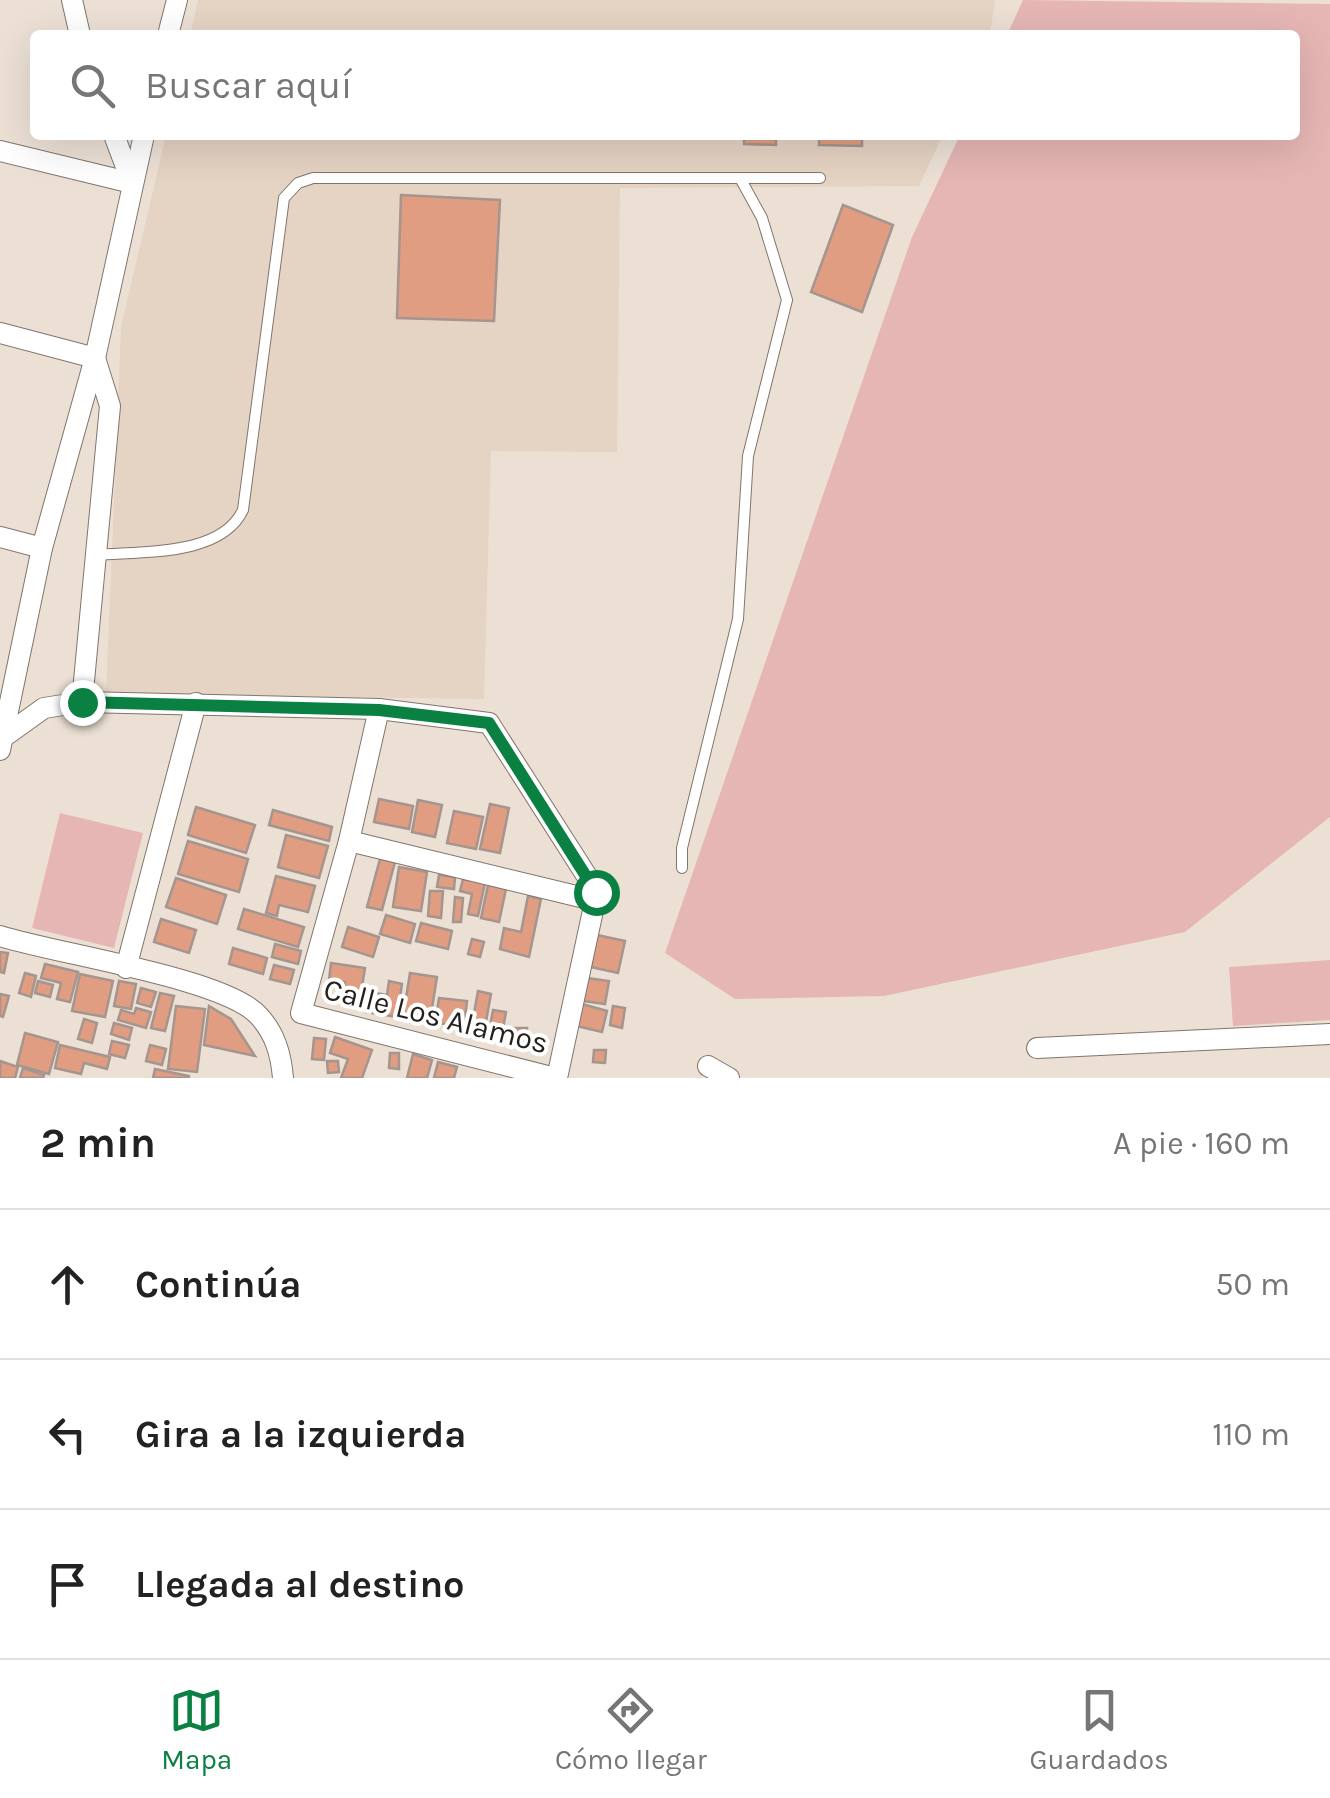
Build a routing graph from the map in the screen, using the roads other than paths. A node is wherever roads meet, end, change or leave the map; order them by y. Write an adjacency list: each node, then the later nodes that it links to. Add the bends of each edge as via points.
1 (72, 0): 3 (street)
2 (177, 0): 4 (street)
3 (79, 30)
4 (169, 30)
5 (116, 140): 10 (street)
6 (143, 140): 10 (street)
7 (0, 151): 10 (street)
8 (740, 178): 9 (lane); 15 (lane, via 298,183 284,198 238,521 210,542); 21 (lane, via 762,218 787,300 748,456 738,620 694,792)
9 (820, 178)
10 (132, 183): 12 (street)
11 (0, 333): 12 (street)
12 (95, 358): 14 (street); 15 (street, via 110,406)
13 (0, 537): 14 (street)
14 (42, 548): 19 (street)
15 (96, 556): 16 (street)
16 (82, 702): 17 (street); 19 (street, via 44,708)
17 (196, 703): 18 (street); 24 (street)
18 (379, 710): 20 (street); 22 (street, via 489,723 595,884)
19 (1, 742)
20 (350, 840): 22 (street); 29 (street, Calle Los Alamos, via 302,1013)
21 (682, 868)
22 (598, 901): 29 (street)
23 (0, 936): 24 (street)
24 (126, 968): 28 (street, via 211,987 256,1012 280,1050)
25 (1330, 1034): 26 (street)
26 (1037, 1048)
27 (708, 1066): 30 (street)
28 (283, 1078)
29 (556, 1078)
30 (729, 1078)

